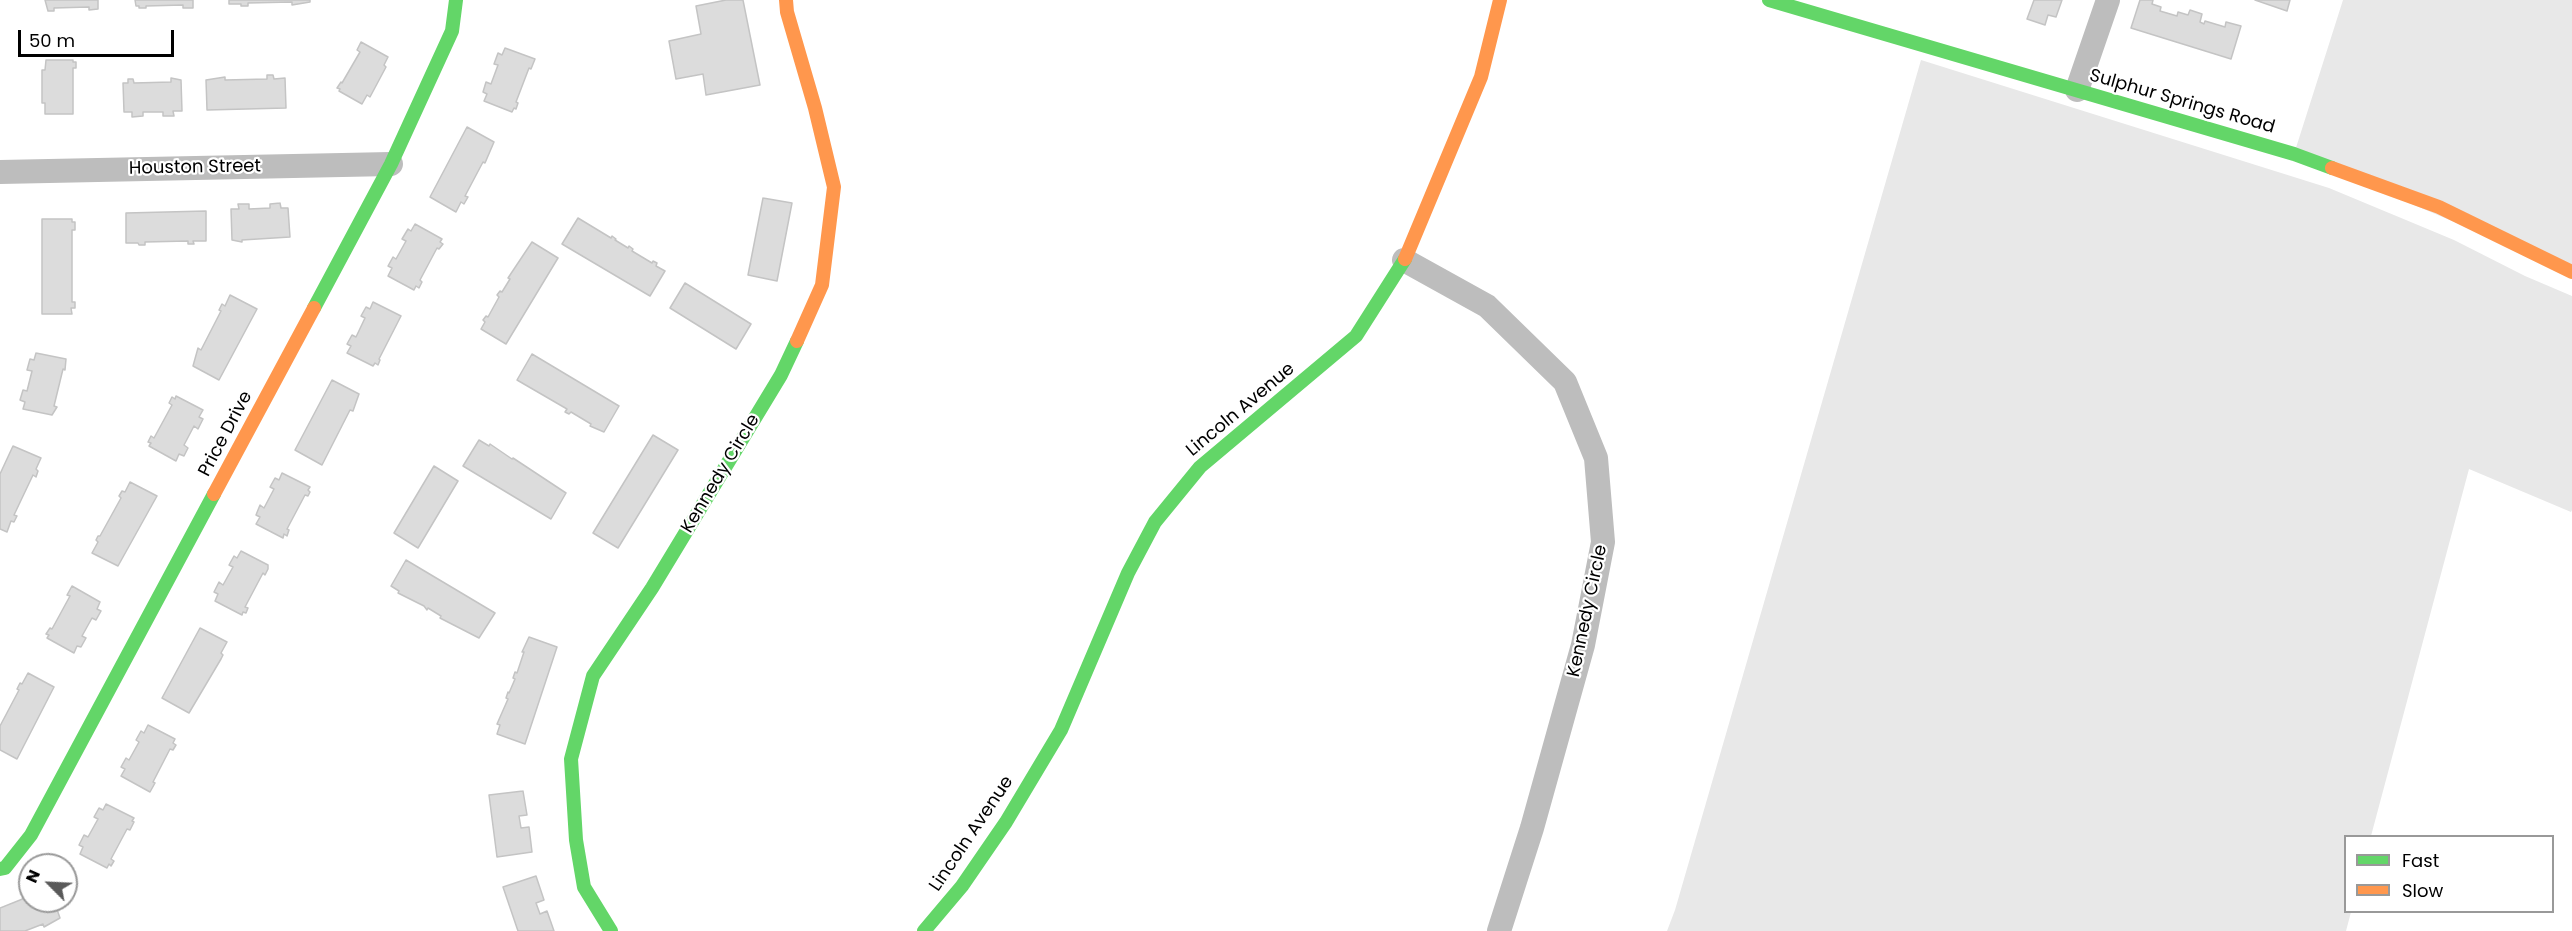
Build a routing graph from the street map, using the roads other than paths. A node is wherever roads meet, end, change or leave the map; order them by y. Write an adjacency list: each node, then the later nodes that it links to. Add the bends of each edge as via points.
1 (456, 0): 7 (street, Price Drive, via 452,31)
2 (786, 0): 12 (street, Kennedy Circle, via 834,187 822,285 781,375 652,588 593,676 571,759 576,840 584,887)
3 (1500, 0): 9 (street, Lincoln Avenue, via 1481,77)
4 (1769, 0): 6 (street, Sulphur Springs Road)
5 (2108, 0): 6 (street)
6 (2077, 90): 10 (street, Sulphur Springs Road, via 2254,141 2439,207)
7 (391, 164): 8 (street, Houston Street); 11 (street, Price Drive, via 31,836)
8 (0, 172)
9 (1404, 260): 13 (street, Lincoln Avenue, via 1356,336 1200,467 1155,522 1128,573 1061,730 963,886); 14 (street, Kennedy Circle, via 1487,306 1564,382 1596,458 1604,542 1583,645)
10 (2572, 272)
11 (0, 869)
12 (611, 931)
13 (924, 931)
14 (1499, 931)

